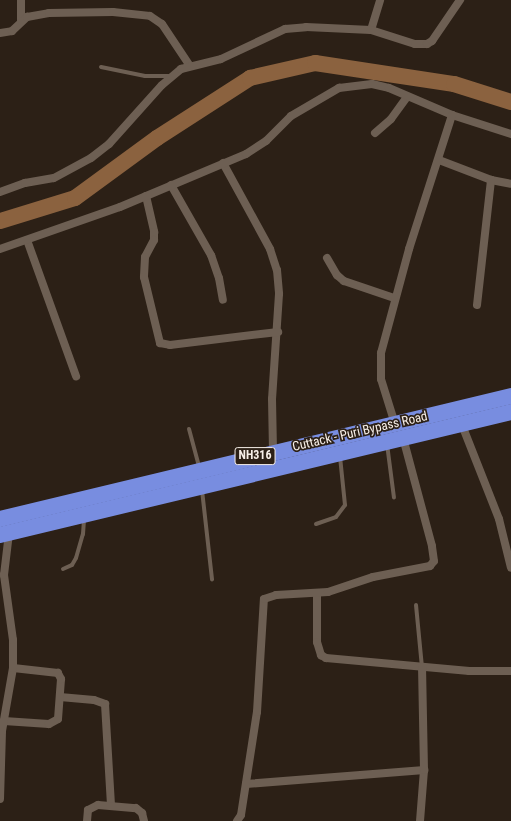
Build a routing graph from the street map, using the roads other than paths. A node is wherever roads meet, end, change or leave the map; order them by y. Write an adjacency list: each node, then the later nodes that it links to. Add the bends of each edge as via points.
1 (21, 0): 4 (street)
2 (380, 0): 5 (street)
3 (460, 0): 5 (street, via 432,41 427,44 415,44)
4 (21, 21): 6 (street, via 12,31); 7 (street, via 49,13 113,12 150,16 162,24)
5 (371, 30): 7 (street, via 285,29 221,59)
6 (0, 33)
7 (190, 66): 9 (street)
8 (101, 67): 9 (lane, via 145,76)
9 (171, 76): 19 (street, via 109,144 92,158 54,178 26,183)
10 (407, 97): 11 (street); 12 (street, via 391,119); 15 (street, via 389,88 372,84 339,88 291,116 266,141 246,154)
11 (452, 115): 13 (street); 14 (street)
12 (375, 133)
13 (511, 134)
14 (439, 160): 16 (street); 24 (street)
15 (223, 163): 18 (street); 27 (street, via 270,249 277,270)
16 (491, 180): 17 (street); 26 (street)
17 (511, 184)
18 (171, 185): 20 (street); 25 (street, via 211,255)
19 (0, 192)
20 (146, 196): 21 (street); 27 (street, via 154,240 145,257 144,277 160,343 170,345)
21 (27, 240): 22 (street); 28 (street)
22 (0, 249)
23 (327, 258): 24 (street, via 336,275 344,281)
24 (394, 298): 31 (street, via 380,366)
25 (223, 300)
26 (477, 305)
27 (278, 332): 36 (street, via 272,399)
28 (76, 376)
29 (511, 396): 31 (highway, Cuttack - Puri Bypass Road / NH316)
30 (511, 412): 32 (highway, Cuttack - Puri Bypass Road / NH316)
31 (395, 424): 36 (highway, Cuttack - Puri Bypass Road / NH316)
32 (462, 424): 34 (highway, Cuttack - Puri Bypass Road / NH316); 44 (street, via 499,519)
33 (189, 429): 38 (lane)
34 (403, 438): 35 (highway, Cuttack - Puri Bypass Road / NH316); 47 (street, via 434,561 430,566 373,577)
35 (386, 442): 37 (highway, Cuttack - Puri Bypass Road / NH316); 39 (lane)
36 (272, 452): 38 (highway, Cuttack - Puri Bypass Road / NH316)
37 (340, 453): 38 (highway, Cuttack - Puri Bypass Road / NH316); 42 (lane, via 345,505 336,517)
38 (201, 478): 40 (highway, Cuttack - Puri Bypass Road / NH316); 41 (highway, Cuttack - Puri Bypass Road / NH316); 46 (lane)
39 (394, 498)
40 (85, 515): 43 (highway, Cuttack - Puri Bypass Road / NH316); 45 (lane, via 80,549 72,565)
41 (0, 519)
42 (316, 524)
43 (4, 534): 49 (street, via 4,574 13,640)
44 (511, 568)
45 (63, 569)
46 (212, 579)
47 (317, 594): 50 (street, via 317,642 321,655 326,658); 55 (street, via 276,595 264,599 257,712)
48 (416, 605): 50 (lane)
49 (13, 668): 52 (street, via 58,673 61,679); 53 (street)
50 (422, 668): 51 (street); 54 (street)
51 (511, 671)
52 (60, 697): 53 (street, via 58,719 53,723); 57 (street, via 94,700 105,704)
53 (4, 721): 56 (street)
54 (424, 770): 55 (street); 61 (street)
55 (246, 784): 60 (street)
56 (0, 799)
57 (111, 806): 58 (street, via 91,806); 59 (street, via 136,808)
58 (87, 821)
59 (144, 821)
60 (237, 821)
61 (420, 821)

